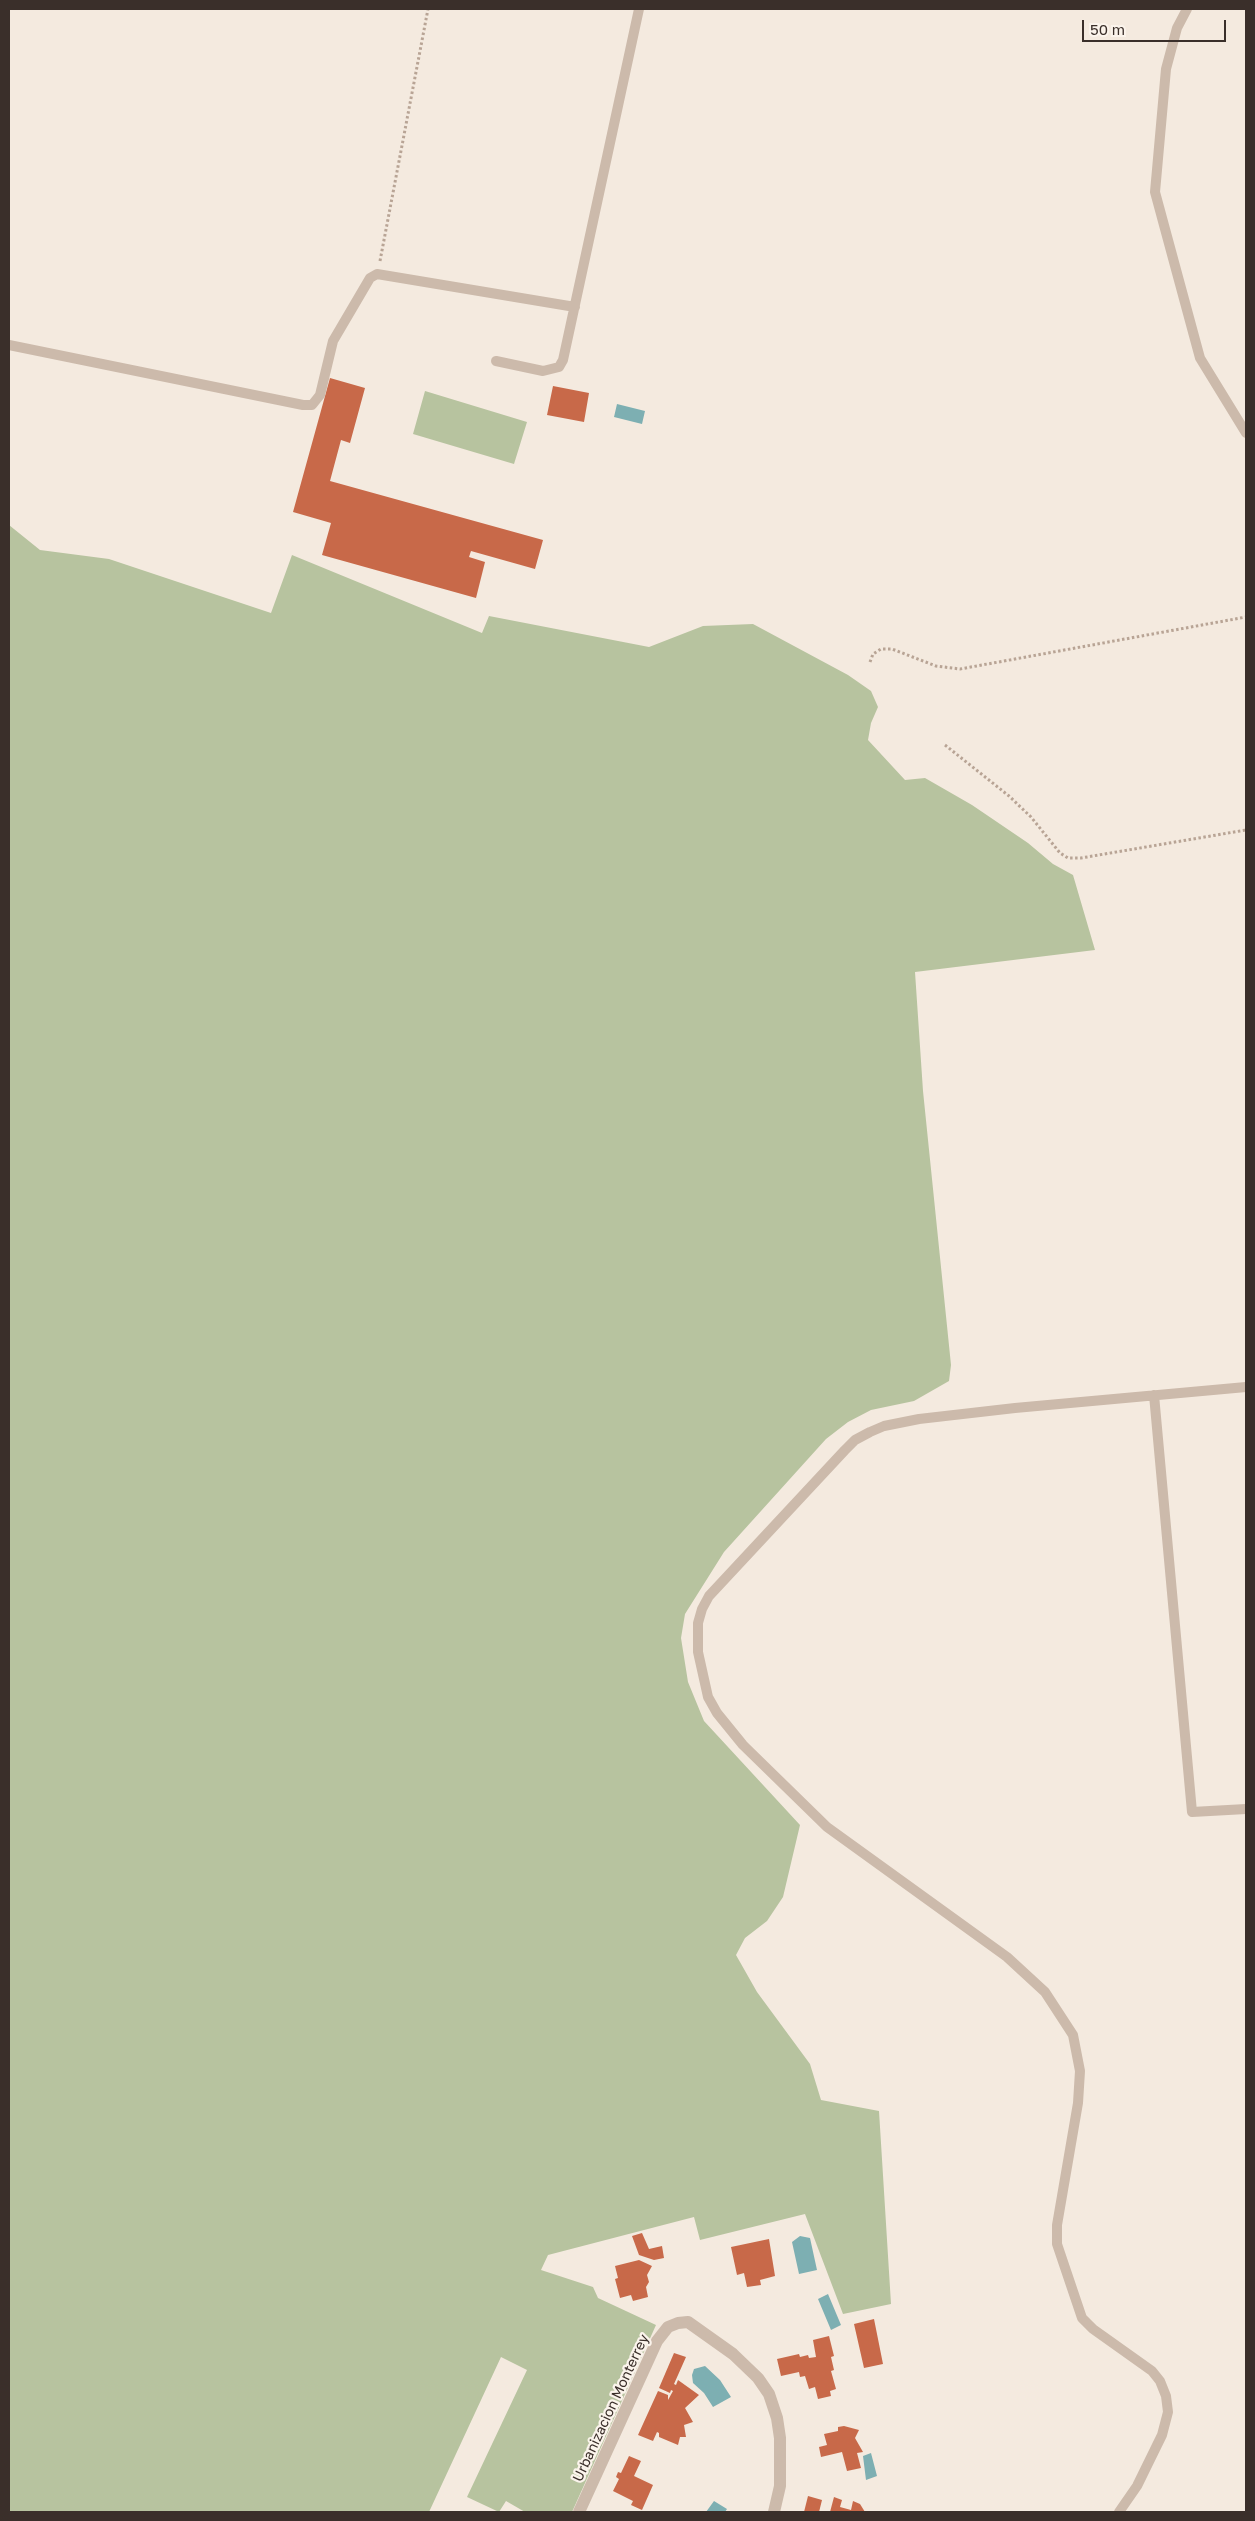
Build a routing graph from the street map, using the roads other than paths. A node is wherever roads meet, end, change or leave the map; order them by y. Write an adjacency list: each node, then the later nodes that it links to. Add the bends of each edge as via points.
1 (639, 9): 3 (lane)
2 (1187, 9): 6 (lane, via 1177,28 1166,69 1155,192 1200,358)
3 (575, 307): 4 (lane, via 377,274 370,278 333,341 320,395 312,404 303,405); 5 (lane, via 563,360 558,366 544,371)
4 (9, 345)
5 (496, 361)
6 (1246, 433)
7 (1246, 1387): 8 (lane)
8 (1154, 1395): 9 (lane, via 1192,1812); 12 (lane, via 919,1419 870,1432 845,1450 709,1596 702,1609 697,1637 708,1697 717,1714 743,1745 827,1827 1007,1957 1045,1992 1073,2035 1079,2079 1057,2225 1057,2244 1082,2318 1152,2371 1166,2396 1168,2412 1162,2435)
9 (1246, 1808)
10 (579, 2512): 11 (street, Urbanizacion Monterrey, via 657,2341 668,2327 688,2322 733,2354 758,2378 768,2394 780,2438 780,2486)
11 (774, 2512)
12 (1120, 2512)

